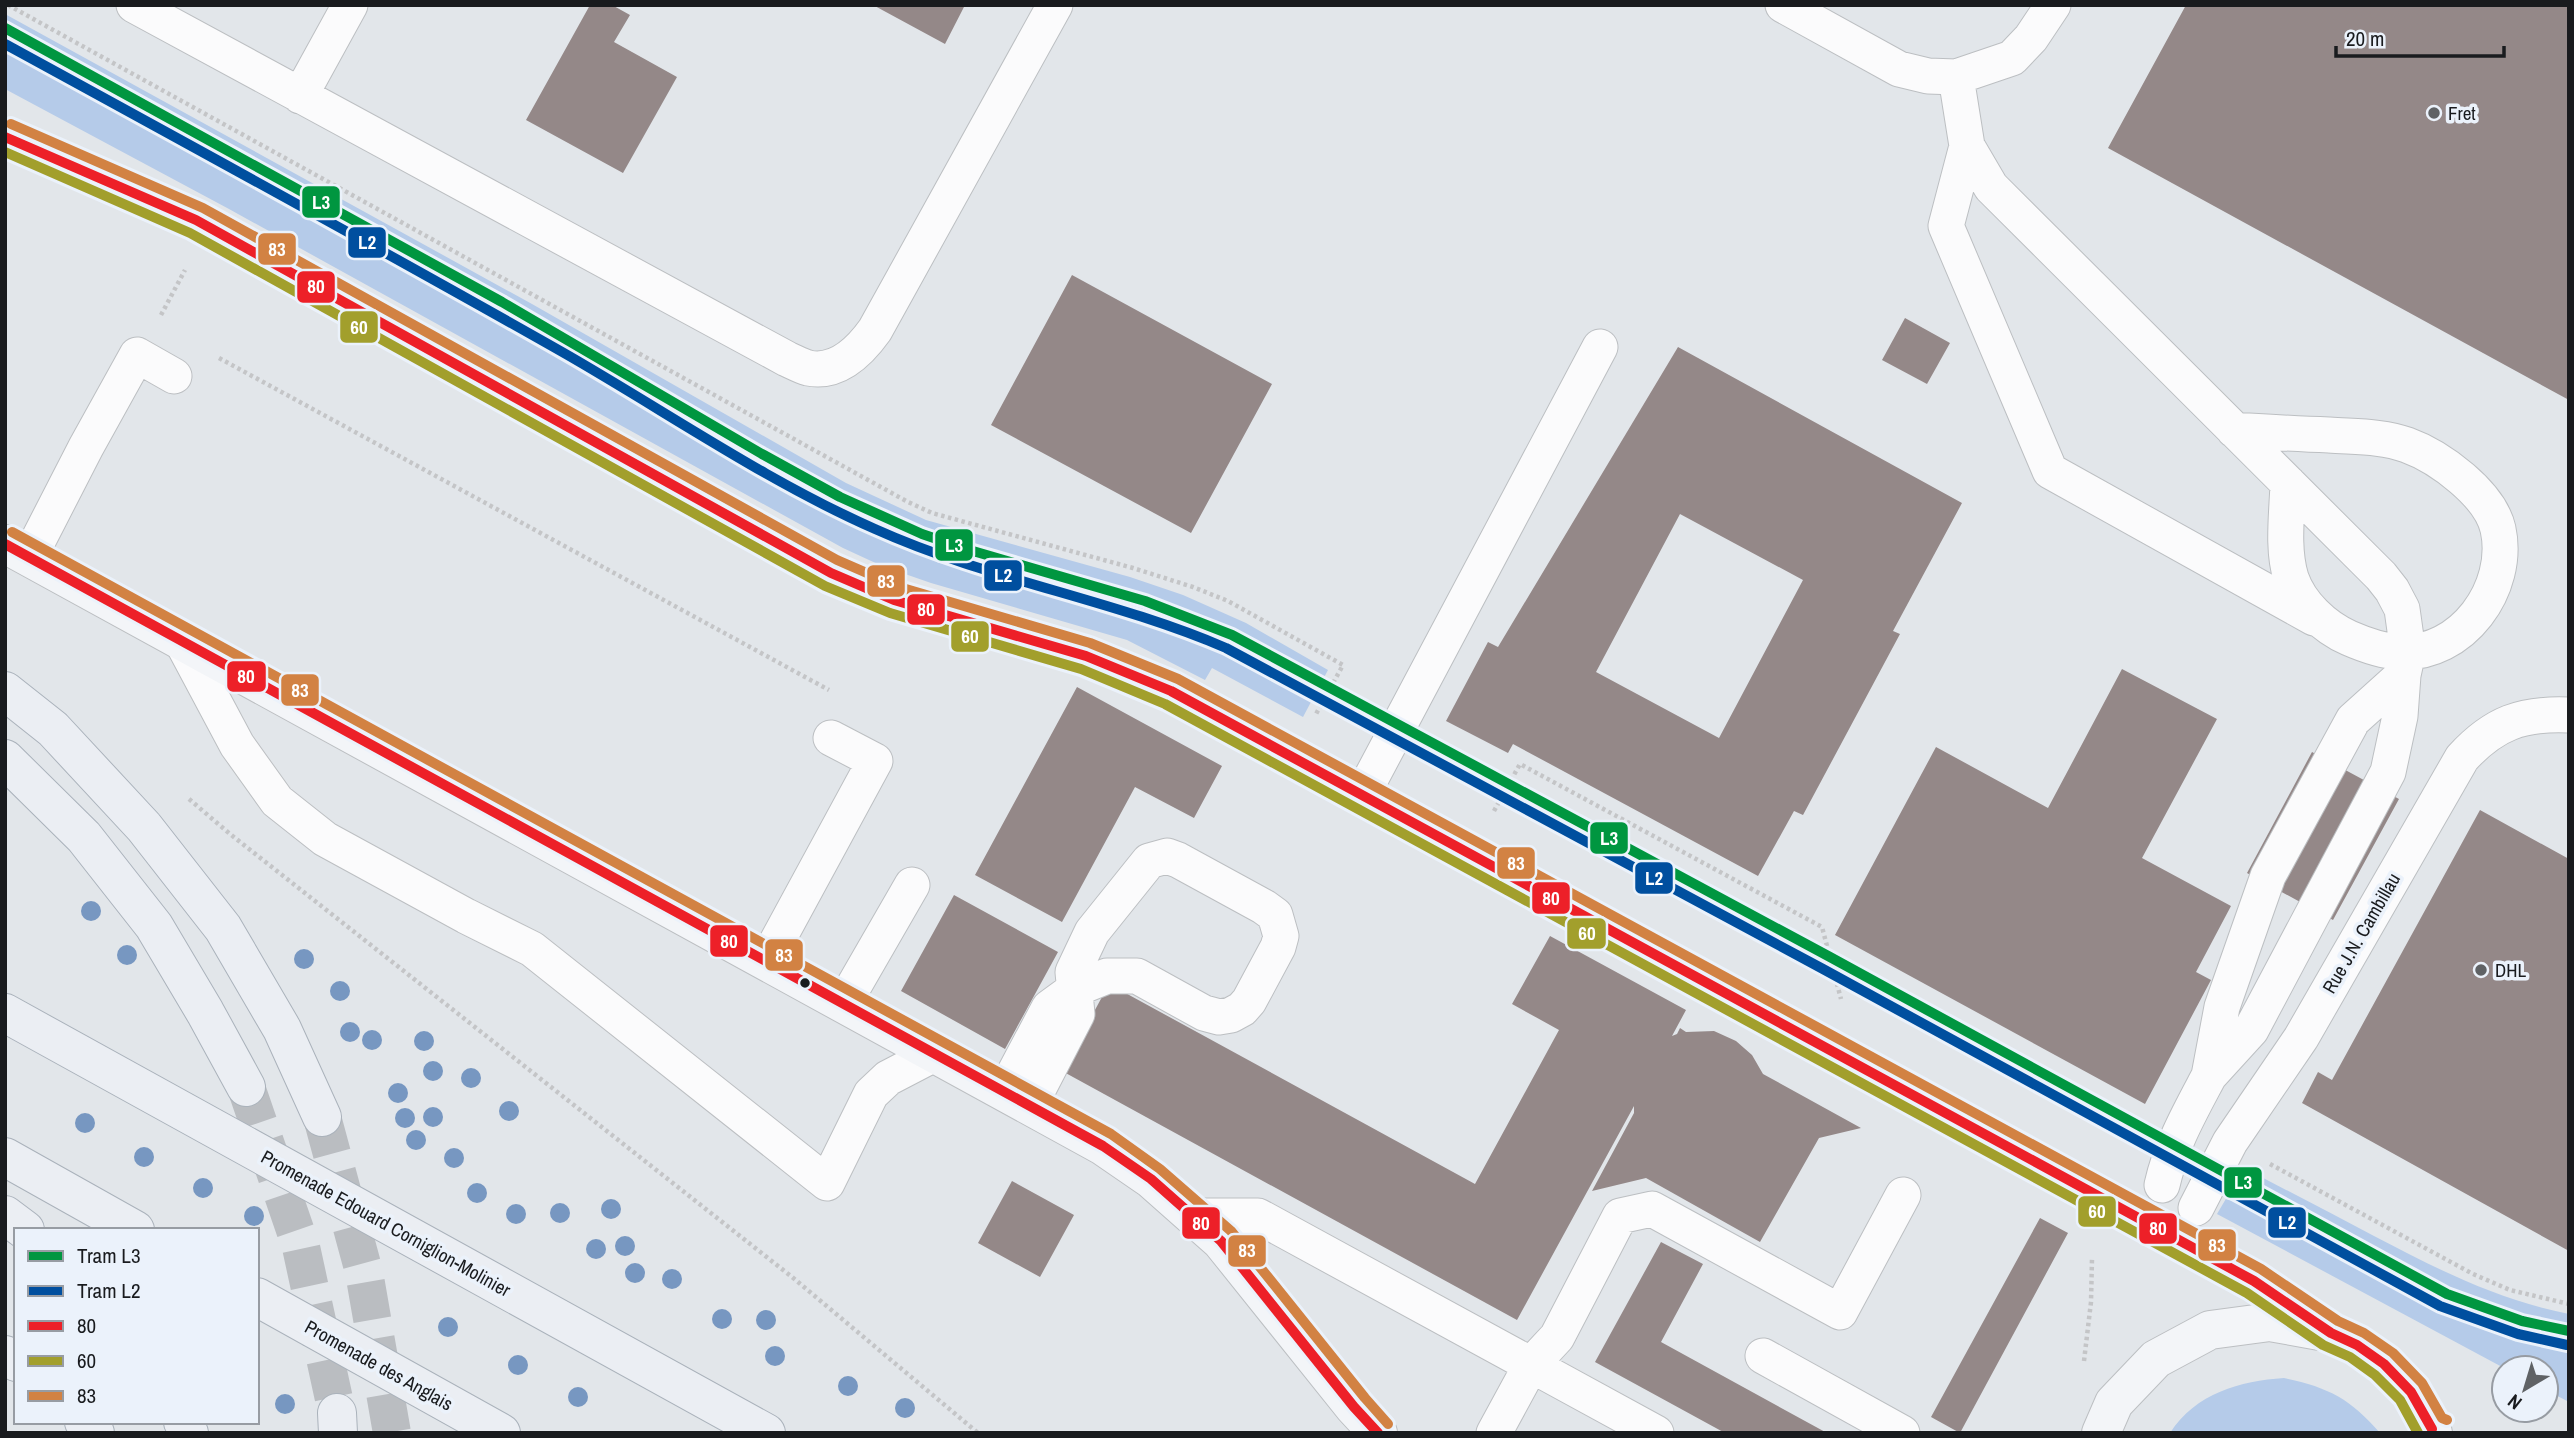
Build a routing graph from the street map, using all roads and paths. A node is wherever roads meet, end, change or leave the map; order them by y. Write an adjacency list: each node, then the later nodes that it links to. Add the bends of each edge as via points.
1 (8, 5): 24 (path, via 908,502 1228,601 1343,665)
2 (134, 5): 8 (lane)
3 (350, 5): 8 (lane)
4 (1055, 5): 8 (lane, via 875,330 863,347 828,367 809,368 787,359)
5 (1783, 5): 7 (lane, via 1899,69)
6 (2053, 5): 7 (lane, via 2012,58)
7 (1956, 77): 10 (lane)
8 (300, 96)
9 (5, 137): 27 (main road, via 196,220 831,573 894,600 1127,671)
10 (1967, 146): 15 (lane, via 2001,198); 18 (lane, via 1946,226 2050,471)
11 (183, 275): 14 (path, via 156,323 173,333)
12 (1600, 347): 27 (lane)
13 (209, 353): 22 (path)
14 (165, 371): 17 (lane, via 137,355)
15 (2234, 430): 16 (lane); 20 (lane, via 2385,439 2410,446 2444,465 2488,507 2498,527 2501,551 2490,595 2462,630)
16 (2288, 483): 18 (lane, via 2286,555 2291,577 2298,594); 20 (lane, via 2392,590 2402,609)
17 (17, 551): 19 (main road)
18 (2324, 623): 20 (lane)
19 (181, 640): 31 (main road); 36 (lane, via 237,745 277,801 326,839 532,949 827,1183 871,1094 888,1078)
20 (2405, 663): 37 (lane, via 2353,720 2268,876 2222,1007); 37 (lane, via 2388,772 2252,1030)
21 (5, 691): 40 (main road, via 52,729 145,827 223,928 282,1029)
22 (831, 691)
23 (2569, 715): 41 (lane, Rue J.N. Cambillau, via 2538,715 2505,723 2462,758 2301,1038)
24 (1313, 719)
25 (831, 738): 31 (lane, via 875,761)
26 (5, 759): 38 (main road, via 84,837 154,926)
27 (1362, 795): 29 (main road)
28 (230, 834): 60 (path, via 781,1269)
29 (1470, 855): 34 (path, via 1520,764 1822,927); 53 (main road, via 2254,1281)
30 (912, 885): 33 (lane)
31 (767, 960): 33 (main road)
32 (1074, 989): 32 (lane, via 1073,972 1092,932 1157,857 1178,860 1264,907 1279,925 1278,947 1249,1001 1231,1015 1204,1013 1137,976 1107,976); 39 (lane, via 1048,1007)
33 (844, 1003): 36 (main road)
34 (1842, 1005)
35 (12, 1015): 59 (main road, Promenade Edouard Corniglion-Molinier)
36 (936, 1053): 39 (main road)
37 (2208, 1076): 43 (lane, via 2178,1133)
38 (246, 1087)
39 (1017, 1098): 47 (main road, via 1103,1146)
40 (322, 1117)
41 (2230, 1142): 45 (lane, Rue J.N. Cambillau); 52 (path, via 2473,1274 2510,1290)
42 (5, 1157): 49 (main road)
43 (2162, 1185)
44 (1903, 1195): 55 (lane, via 1840,1312 1652,1209 1620,1216 1557,1337)
45 (2196, 1209)
46 (5, 1215): 48 (main road)
47 (1193, 1216): 55 (lane, via 1258,1216); 61 (main road, via 1221,1241)
48 (22, 1228)
49 (131, 1228)
50 (2092, 1258): 56 (path)
51 (259, 1298): 58 (main road, Promenade des Anglais)
52 (2569, 1304)
53 (2331, 1334): 57 (main road, via 2384,1364 2411,1392); 65 (main road, via 2270,1322 2210,1331 2156,1359 2114,1403)
54 (1763, 1356): 64 (lane)
55 (1531, 1365): 62 (lane); 63 (lane)
56 (2083, 1366)
57 (2436, 1431)
58 (501, 1433)
59 (766, 1433)
60 (978, 1433)
61 (1378, 1433)
62 (1494, 1433)
63 (1656, 1433)
64 (1902, 1433)
65 (2101, 1433)

